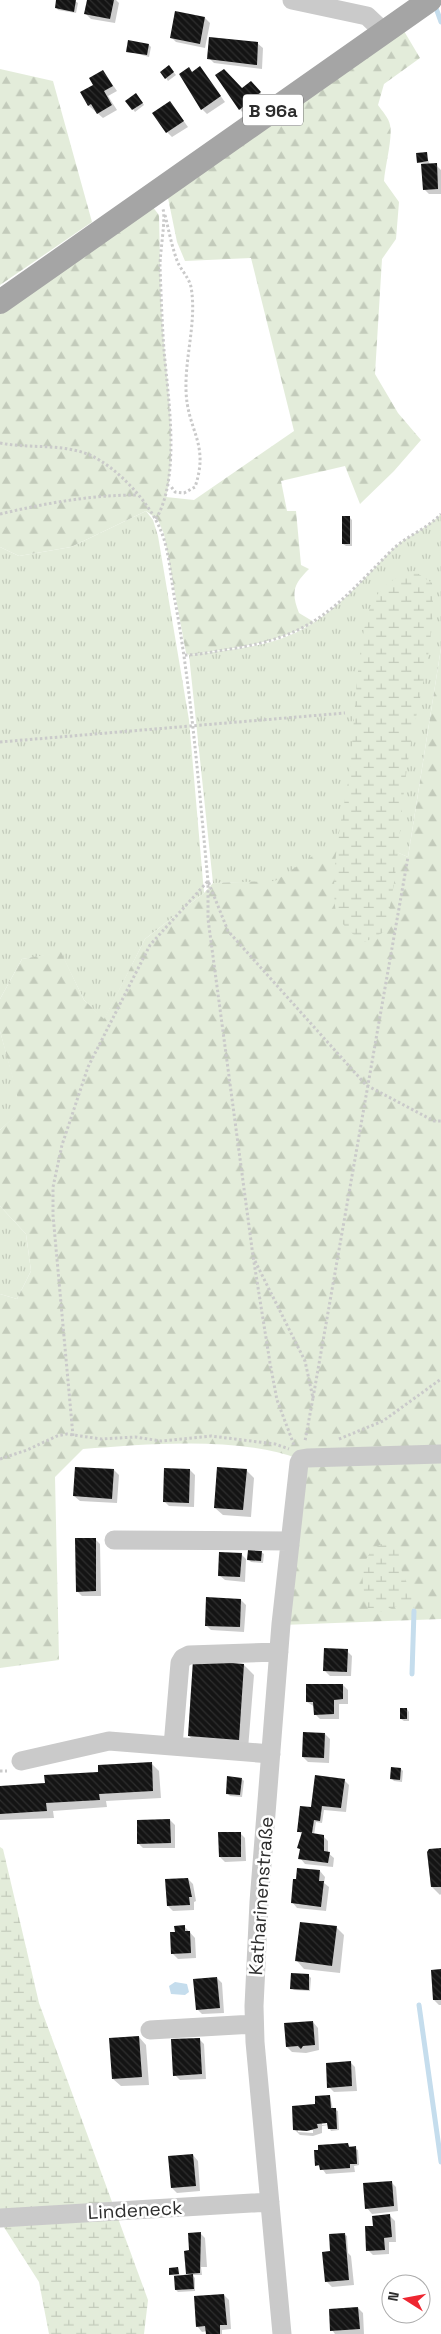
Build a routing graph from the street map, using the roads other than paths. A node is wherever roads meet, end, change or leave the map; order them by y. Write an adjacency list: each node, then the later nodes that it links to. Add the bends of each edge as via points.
1 (292, 0): 3 (street, via 367,16)
2 (424, 4): 3 (main road, B 96a)
3 (384, 32): 4 (main road, B 96a, via 160,202)
4 (0, 302)
5 (441, 1454): 7 (street, Katharinenstraße, via 300,1456)
6 (114, 1540): 7 (street)
7 (290, 1541): 8 (street, Katharinenstraße)
8 (278, 1652): 9 (street, via 190,1655 184,1658 180,1663); 10 (street, Katharinenstraße)
9 (173, 1746): 10 (street); 11 (street, via 109,1741)
10 (271, 1754): 12 (street, Katharinenstraße, via 259,1902)
11 (20, 1761)
12 (254, 2024): 13 (street); 14 (street, Katharinenstraße)
13 (150, 2030)
14 (270, 2202): 15 (street, Lindeneck); 16 (street, Katharinenstraße)
15 (0, 2218)
16 (282, 2334)

